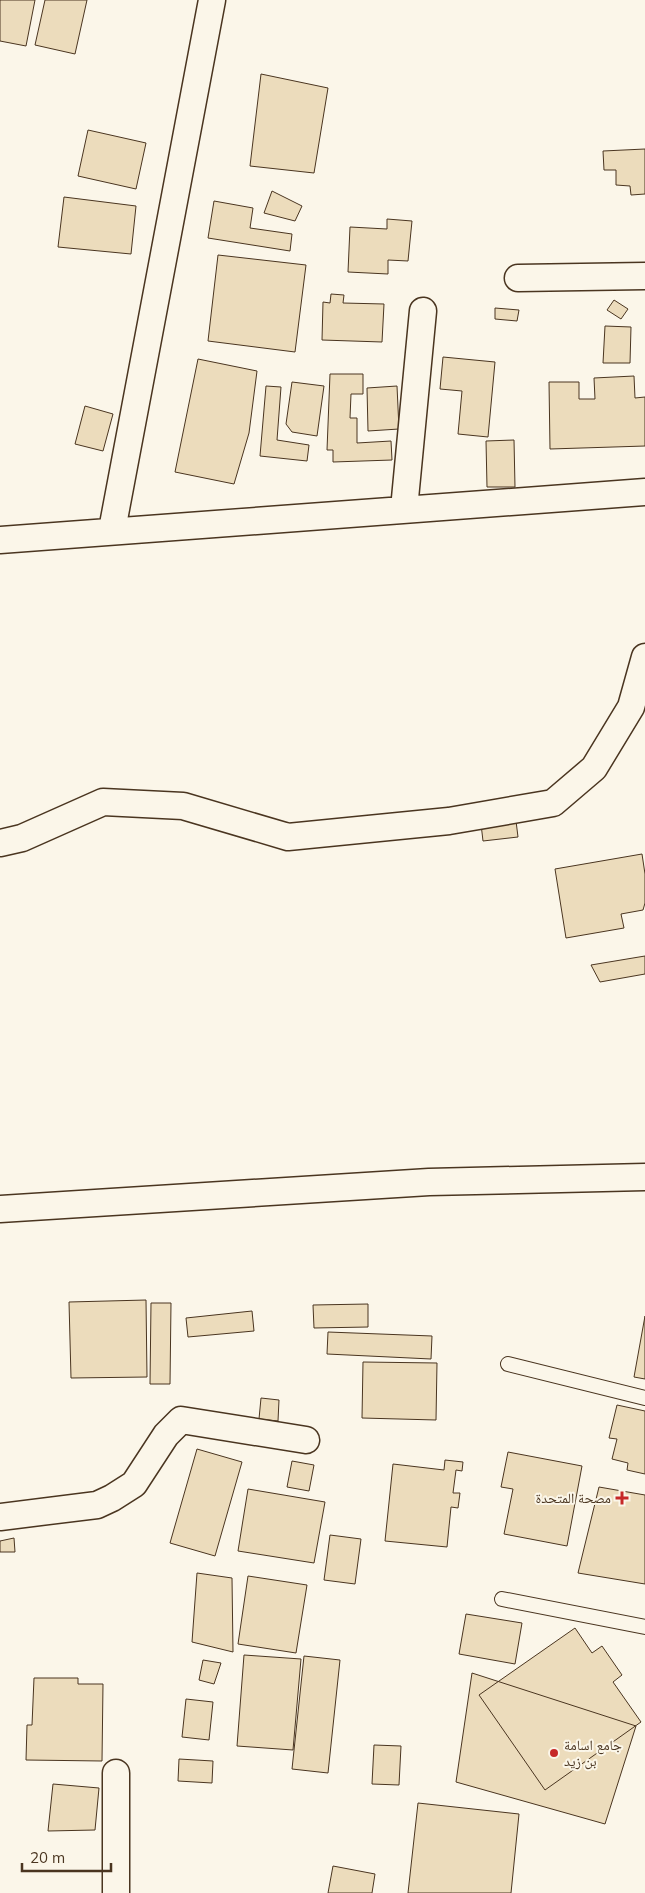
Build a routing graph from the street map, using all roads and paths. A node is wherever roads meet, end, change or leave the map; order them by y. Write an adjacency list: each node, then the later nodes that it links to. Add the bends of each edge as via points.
1 (212, 0): 7 (street)
2 (645, 276): 3 (street)
3 (518, 278)
4 (423, 311): 6 (street)
5 (645, 492): 6 (street)
6 (404, 509): 7 (street)
7 (112, 530): 8 (street)
8 (0, 540)
9 (645, 656): 10 (street, via 631,707 594,768 553,803 449,820 288,837 183,806 104,802 22,838)
10 (0, 843)
11 (645, 1177): 12 (street, via 429,1182)
12 (0, 1209)
13 (508, 1364): 14 (lane)
14 (645, 1398)
15 (306, 1440): 16 (street, via 181,1420 166,1435 134,1484 112,1498 97,1505)
16 (0, 1517)
17 (502, 1599): 18 (lane)
18 (645, 1627)
19 (116, 1773): 20 (street)
20 (116, 1893)

